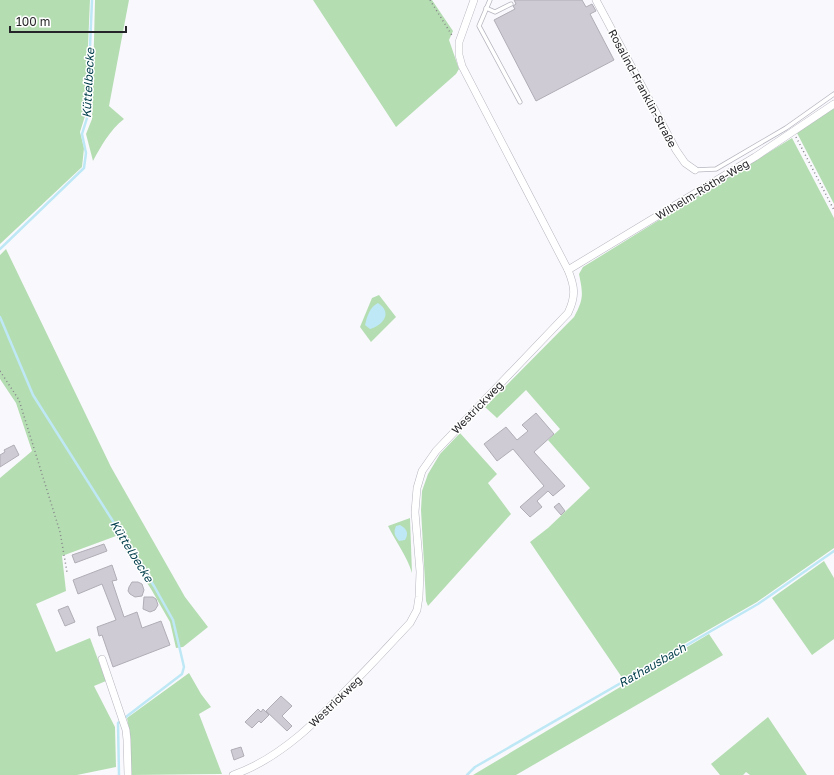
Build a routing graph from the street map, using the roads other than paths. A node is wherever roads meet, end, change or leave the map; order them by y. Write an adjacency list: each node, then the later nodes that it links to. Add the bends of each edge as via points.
1 (474, 0): 10 (street, Westrickweg, via 459,42 462,66)
2 (490, 0): 5 (lane)
3 (598, 0): 9 (street, Rosalind-Franklin-Straße, via 676,150 685,163)
4 (511, 4): 5 (lane, via 495,12)
5 (486, 8): 7 (lane, via 479,26)
6 (834, 94): 9 (lane, via 786,128 716,169)
7 (520, 102)
8 (834, 104): 10 (street, Wilhelm-Röthe-Weg, via 755,157)
9 (695, 170)
10 (568, 270): 13 (street, Westrickweg, via 574,291 573,303 568,313 449,436 422,471 417,488 415,512 420,597 410,623 332,706 298,736 265,761)
11 (102, 659): 12 (street, via 126,730)
12 (128, 775)
13 (233, 775)

